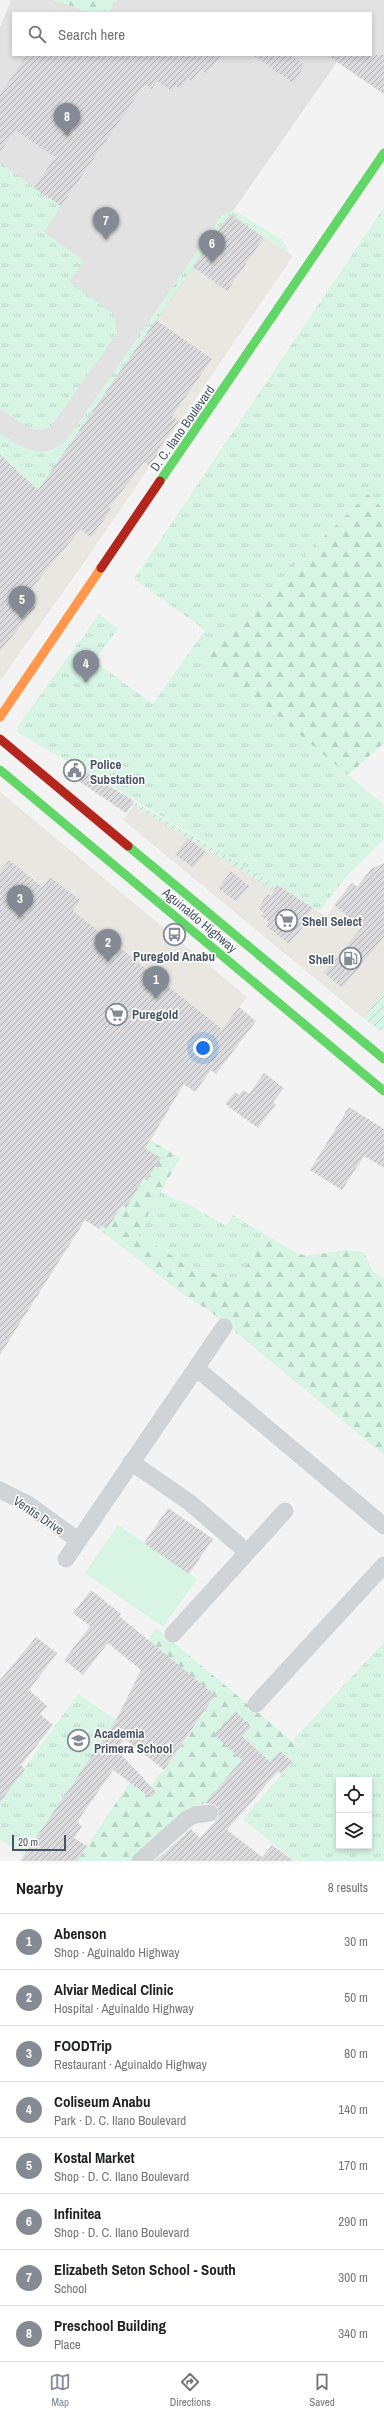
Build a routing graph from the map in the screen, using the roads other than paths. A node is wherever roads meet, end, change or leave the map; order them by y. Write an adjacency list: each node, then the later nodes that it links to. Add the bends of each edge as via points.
1 (384, 153): 2 (main road, D. C. Ilano Boulevard)
2 (0, 717)
3 (0, 739): 5 (main road, Aguinaldo Highway)
4 (0, 770): 6 (main road, Aguinaldo Highway)
5 (384, 1058)
6 (384, 1091)
7 (224, 1327): 8 (street)
8 (196, 1368): 9 (street); 12 (street)
9 (132, 1462): 13 (street); 14 (street, via 189,1502)
10 (0, 1490): 13 (street, Ventis Drive, via 26,1503)
11 (285, 1511): 14 (street)
12 (384, 1526)
13 (78, 1540): 15 (street)
14 (247, 1552): 17 (street)
15 (66, 1559)
16 (384, 1565): 18 (street)
17 (173, 1634)
18 (256, 1704)
19 (210, 1814): 20 (street, via 202,1813 187,1819)
20 (140, 1861)

